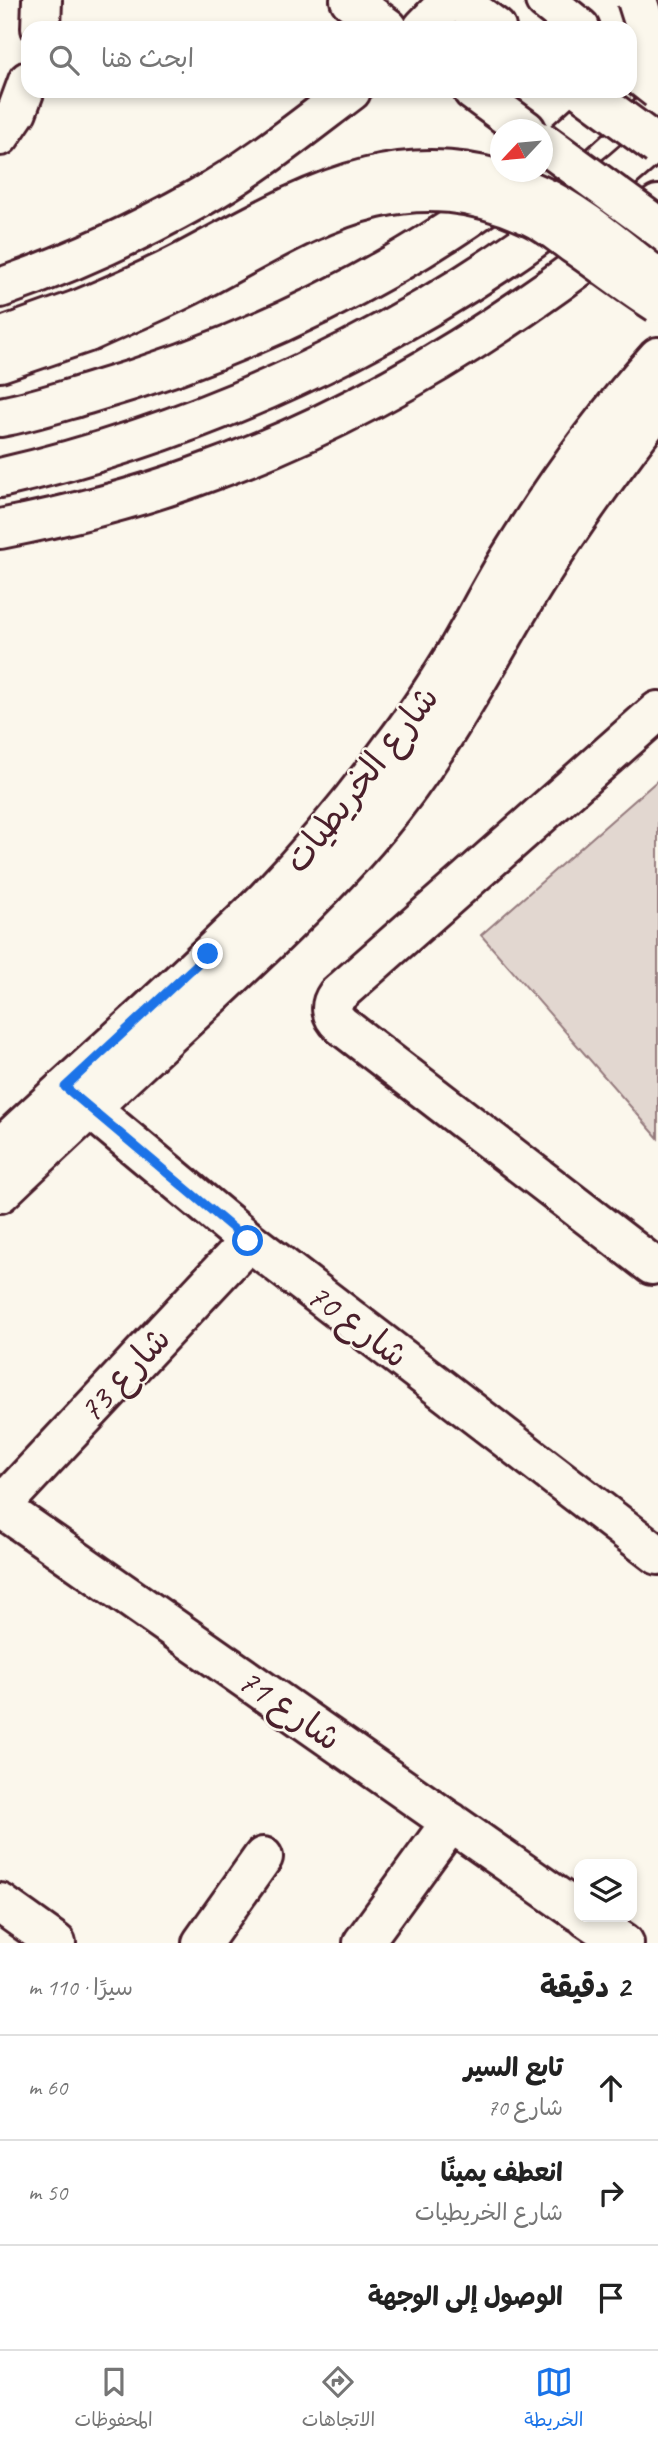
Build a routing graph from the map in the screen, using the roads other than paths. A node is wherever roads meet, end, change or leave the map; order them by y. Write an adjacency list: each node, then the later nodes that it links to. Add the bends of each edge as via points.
1 (42, 0): 7 (main road)
2 (450, 0): 9 (main road)
3 (458, 0): 10 (main road)
4 (545, 0): 11 (main road)
5 (637, 0): 13 (main road, bridge)
6 (354, 3): 8 (main road)
7 (41, 21)
8 (378, 21)
9 (429, 21)
10 (486, 21)
11 (571, 21)
12 (658, 40): 14 (main road)
13 (658, 55)
14 (637, 66)
15 (637, 74): 16 (main road, bridge)
16 (658, 90)
17 (22, 98): 23 (main road)
18 (342, 98): 32 (main road, via 201,197 112,243)
19 (483, 98): 22 (main road)
20 (593, 98): 25 (main road, bridge)
21 (610, 98): 27 (main road)
22 (511, 119)
23 (0, 136)
24 (658, 139): 41 (main road, via 531,241 386,331 200,417 107,450)
25 (658, 146)
26 (553, 150): 30 (main road, bridge)
27 (553, 152)
28 (518, 182): 39 (main road, via 353,287 279,323 130,381)
29 (658, 205): 42 (main road, via 523,308 440,360 322,423 196,477 61,517)
30 (658, 227)
31 (658, 279): 34 (main road, bridge, via 565,209 539,195 508,182 420,170 372,175 317,193 181,263)
32 (0, 288)
33 (658, 303): 34 (main road, bridge, via 534,217 473,196 414,191 373,197 326,214 183,289)
34 (83, 321): 35 (main road); 37 (main road)
35 (0, 338)
36 (658, 356): 44 (main road, شارع الخريطيات, via 545,505 426,701 355,796 266,898)
37 (0, 362)
38 (658, 408): 40 (main road, شارع الخريطيات)
39 (0, 417)
40 (641, 451): 44 (main road, شارع الخريطيات, via 551,558 454,722 418,775 338,873 191,1015)
41 (0, 478)
42 (0, 529)
43 (658, 711): 48 (main road, via 337,995 332,1007 341,1025)
44 (77, 1097): 45 (main road, شارع الخريطيات); 46 (main road, شارع الخريطيات); 47 (main road, شارع 70)
45 (6, 1132)
46 (0, 1193)
47 (248, 1241): 49 (main road, شارع 73); 50 (main road, شارع 70)
48 (652, 1265)
49 (0, 1507): 51 (main road, شارع 71)
50 (658, 1555)
51 (451, 1822): 54 (main road, شارع 71); 58 (main road)
52 (263, 1857): 57 (main road)
53 (0, 1903): 56 (main road)
54 (574, 1908)
55 (593, 1922): 59 (main road)
56 (56, 1943)
57 (202, 1943)
58 (363, 1943)
59 (624, 1943)

